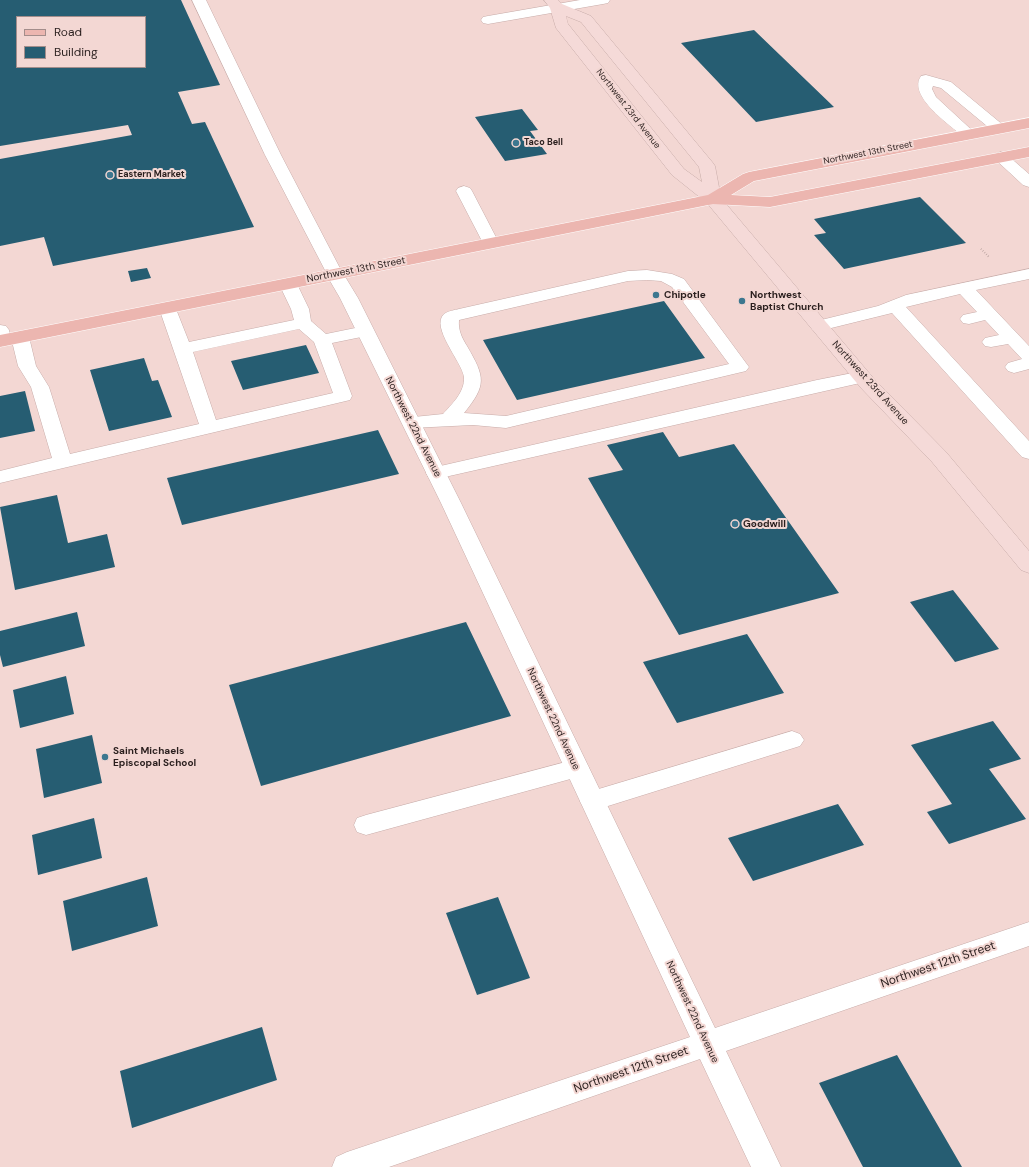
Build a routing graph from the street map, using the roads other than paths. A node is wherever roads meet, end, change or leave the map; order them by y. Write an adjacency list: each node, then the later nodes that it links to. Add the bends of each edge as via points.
1 (199, 0): 14 (lane, via 286,181)
2 (602, 0): 3 (lane)
3 (554, 4): 4 (lane); 12 (street, Northwest 23rd Avenue, via 562,25 678,172); 12 (street, Northwest 23rd Avenue, via 586,19 610,47 707,166)
4 (488, 20)
5 (1029, 123): 6 (main road, Northwest 13th Street)
6 (998, 128): 7 (main road, Northwest 13th Street); 7 (lane, via 946,84 926,79 925,90 930,99)
7 (969, 134): 12 (main road, Northwest 13th Street, via 749,177)
8 (1029, 152): 9 (main road, Northwest 13th Street)
9 (1002, 157): 10 (lane); 12 (main road, Northwest 13th Street, via 770,202)
10 (1029, 182)
11 (464, 191): 13 (lane)
12 (713, 199): 13 (main road, Northwest 13th Street); 23 (street, Northwest 23rd Avenue)
13 (492, 243): 14 (main road, Northwest 13th Street)
14 (335, 274): 16 (main road, Northwest 13th Street); 24 (street, Northwest 22nd Avenue)
15 (1029, 274): 17 (lane)
16 (288, 284): 19 (main road, Northwest 13th Street); 22 (lane, via 300,309)
17 (964, 288): 18 (lane, via 906,300); 20 (lane)
18 (895, 305): 23 (lane); 36 (lane, via 926,329 1013,424)
19 (168, 308): 26 (main road, Northwest 13th Street); 30 (lane)
20 (990, 314): 21 (lane); 27 (lane)
21 (969, 319)
22 (303, 323): 28 (lane); 30 (lane)
23 (819, 326): 32 (street, Northwest 23rd Avenue)
24 (365, 331): 28 (lane); 34 (street, Northwest 22nd Avenue)
25 (1, 337): 26 (main road, Northwest 13th Street)
26 (20, 337): 37 (lane, via 27,366 40,387)
27 (1012, 338): 29 (lane); 31 (lane)
28 (322, 340): 35 (lane, via 343,396)
29 (991, 342)
30 (183, 349): 35 (lane)
31 (1029, 356)
32 (863, 378): 38 (lane, via 817,386); 40 (street, Northwest 23rd Avenue, via 939,458)
33 (449, 420): 33 (lane, via 506,422 740,367 678,283 664,276 628,276 451,317 451,332 471,372 472,385 468,395); 34 (lane)
34 (411, 422): 38 (street, Northwest 22nd Avenue)
35 (209, 427): 37 (lane)
36 (1029, 453)
37 (63, 463): 39 (lane)
38 (436, 472): 42 (street, Northwest 22nd Avenue)
39 (0, 477)
40 (1029, 565)
41 (792, 740): 43 (lane)
42 (577, 768): 43 (street, Northwest 22nd Avenue); 44 (lane)
43 (592, 802): 46 (street, Northwest 22nd Avenue)
44 (366, 825)
45 (1029, 934): 46 (street, Northwest 12th Street)
46 (707, 1044): 47 (street, Northwest 12th Street); 48 (street, Northwest 22nd Avenue)
47 (347, 1167)
48 (766, 1167)

